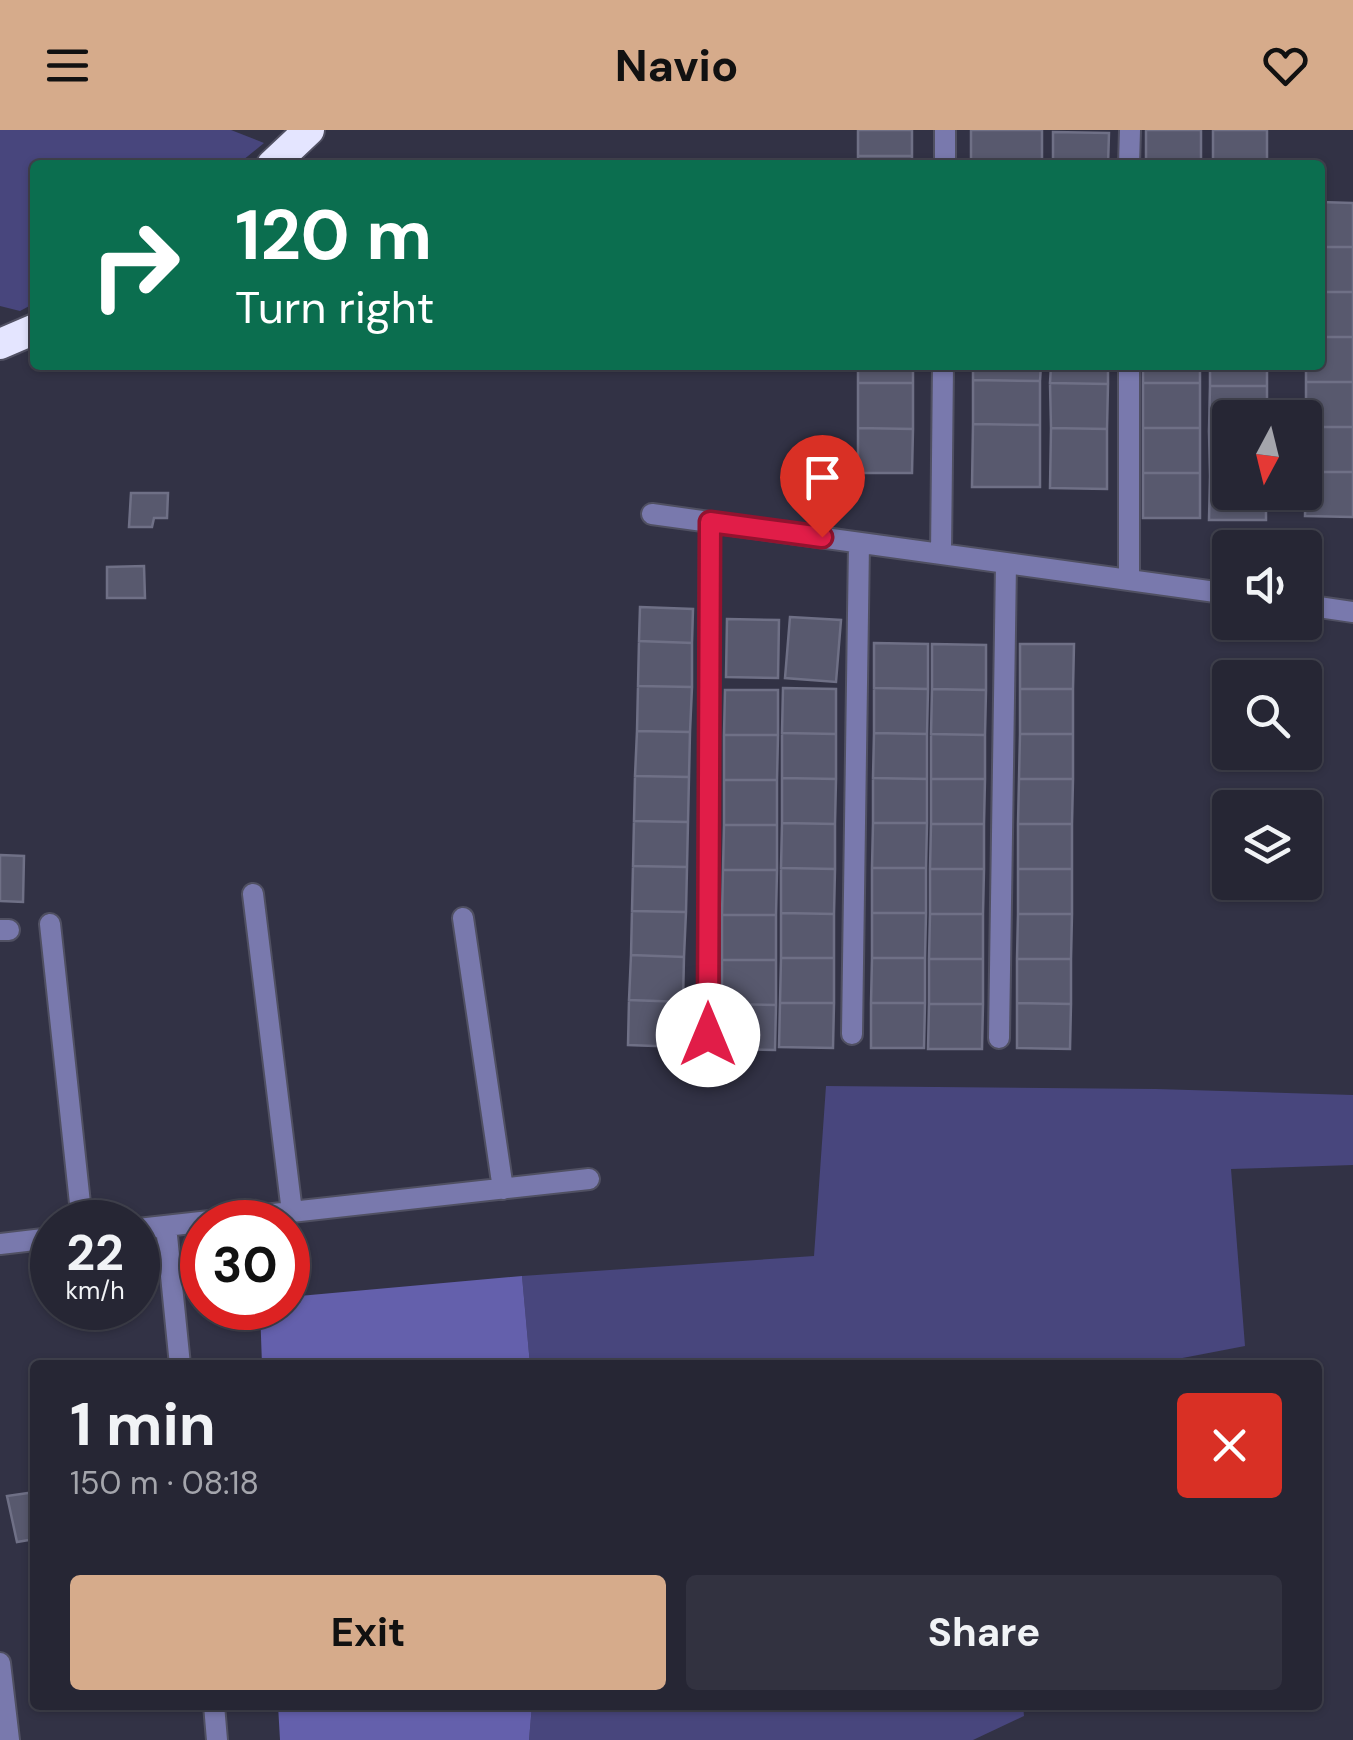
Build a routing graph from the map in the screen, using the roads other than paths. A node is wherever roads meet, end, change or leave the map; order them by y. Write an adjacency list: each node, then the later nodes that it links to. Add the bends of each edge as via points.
1 (309, 130): 4 (highway)
2 (946, 130): 5 (street)
3 (1130, 130): 6 (street)
4 (277, 160)
5 (945, 160)
6 (1130, 160)
7 (30, 330): 8 (highway)
8 (0, 344)
9 (943, 370): 14 (street)
10 (1129, 370): 16 (street)
11 (652, 514): 12 (street)
12 (710, 522): 13 (street); 24 (street)
13 (859, 542): 14 (street); 23 (street)
14 (941, 554): 15 (street)
15 (1006, 563): 16 (street); 25 (street)
16 (1128, 580): 17 (street)
17 (1212, 592)
18 (1322, 607): 19 (street)
19 (1353, 612)
20 (253, 894): 29 (street)
21 (463, 918): 27 (street)
22 (50, 924): 28 (street)
23 (852, 1034)
24 (708, 1035)
25 (999, 1038)
26 (589, 1179): 27 (street)
27 (504, 1189): 30 (street)
28 (80, 1200)
29 (291, 1200)
30 (310, 1210)
31 (180, 1224): 32 (street)
32 (166, 1226): 33 (street); 36 (street)
33 (160, 1227)
34 (30, 1241): 35 (street)
35 (0, 1244)
36 (179, 1360)
37 (0, 1662): 39 (street)
38 (214, 1710): 40 (street)
39 (9, 1740)
40 (217, 1740)

